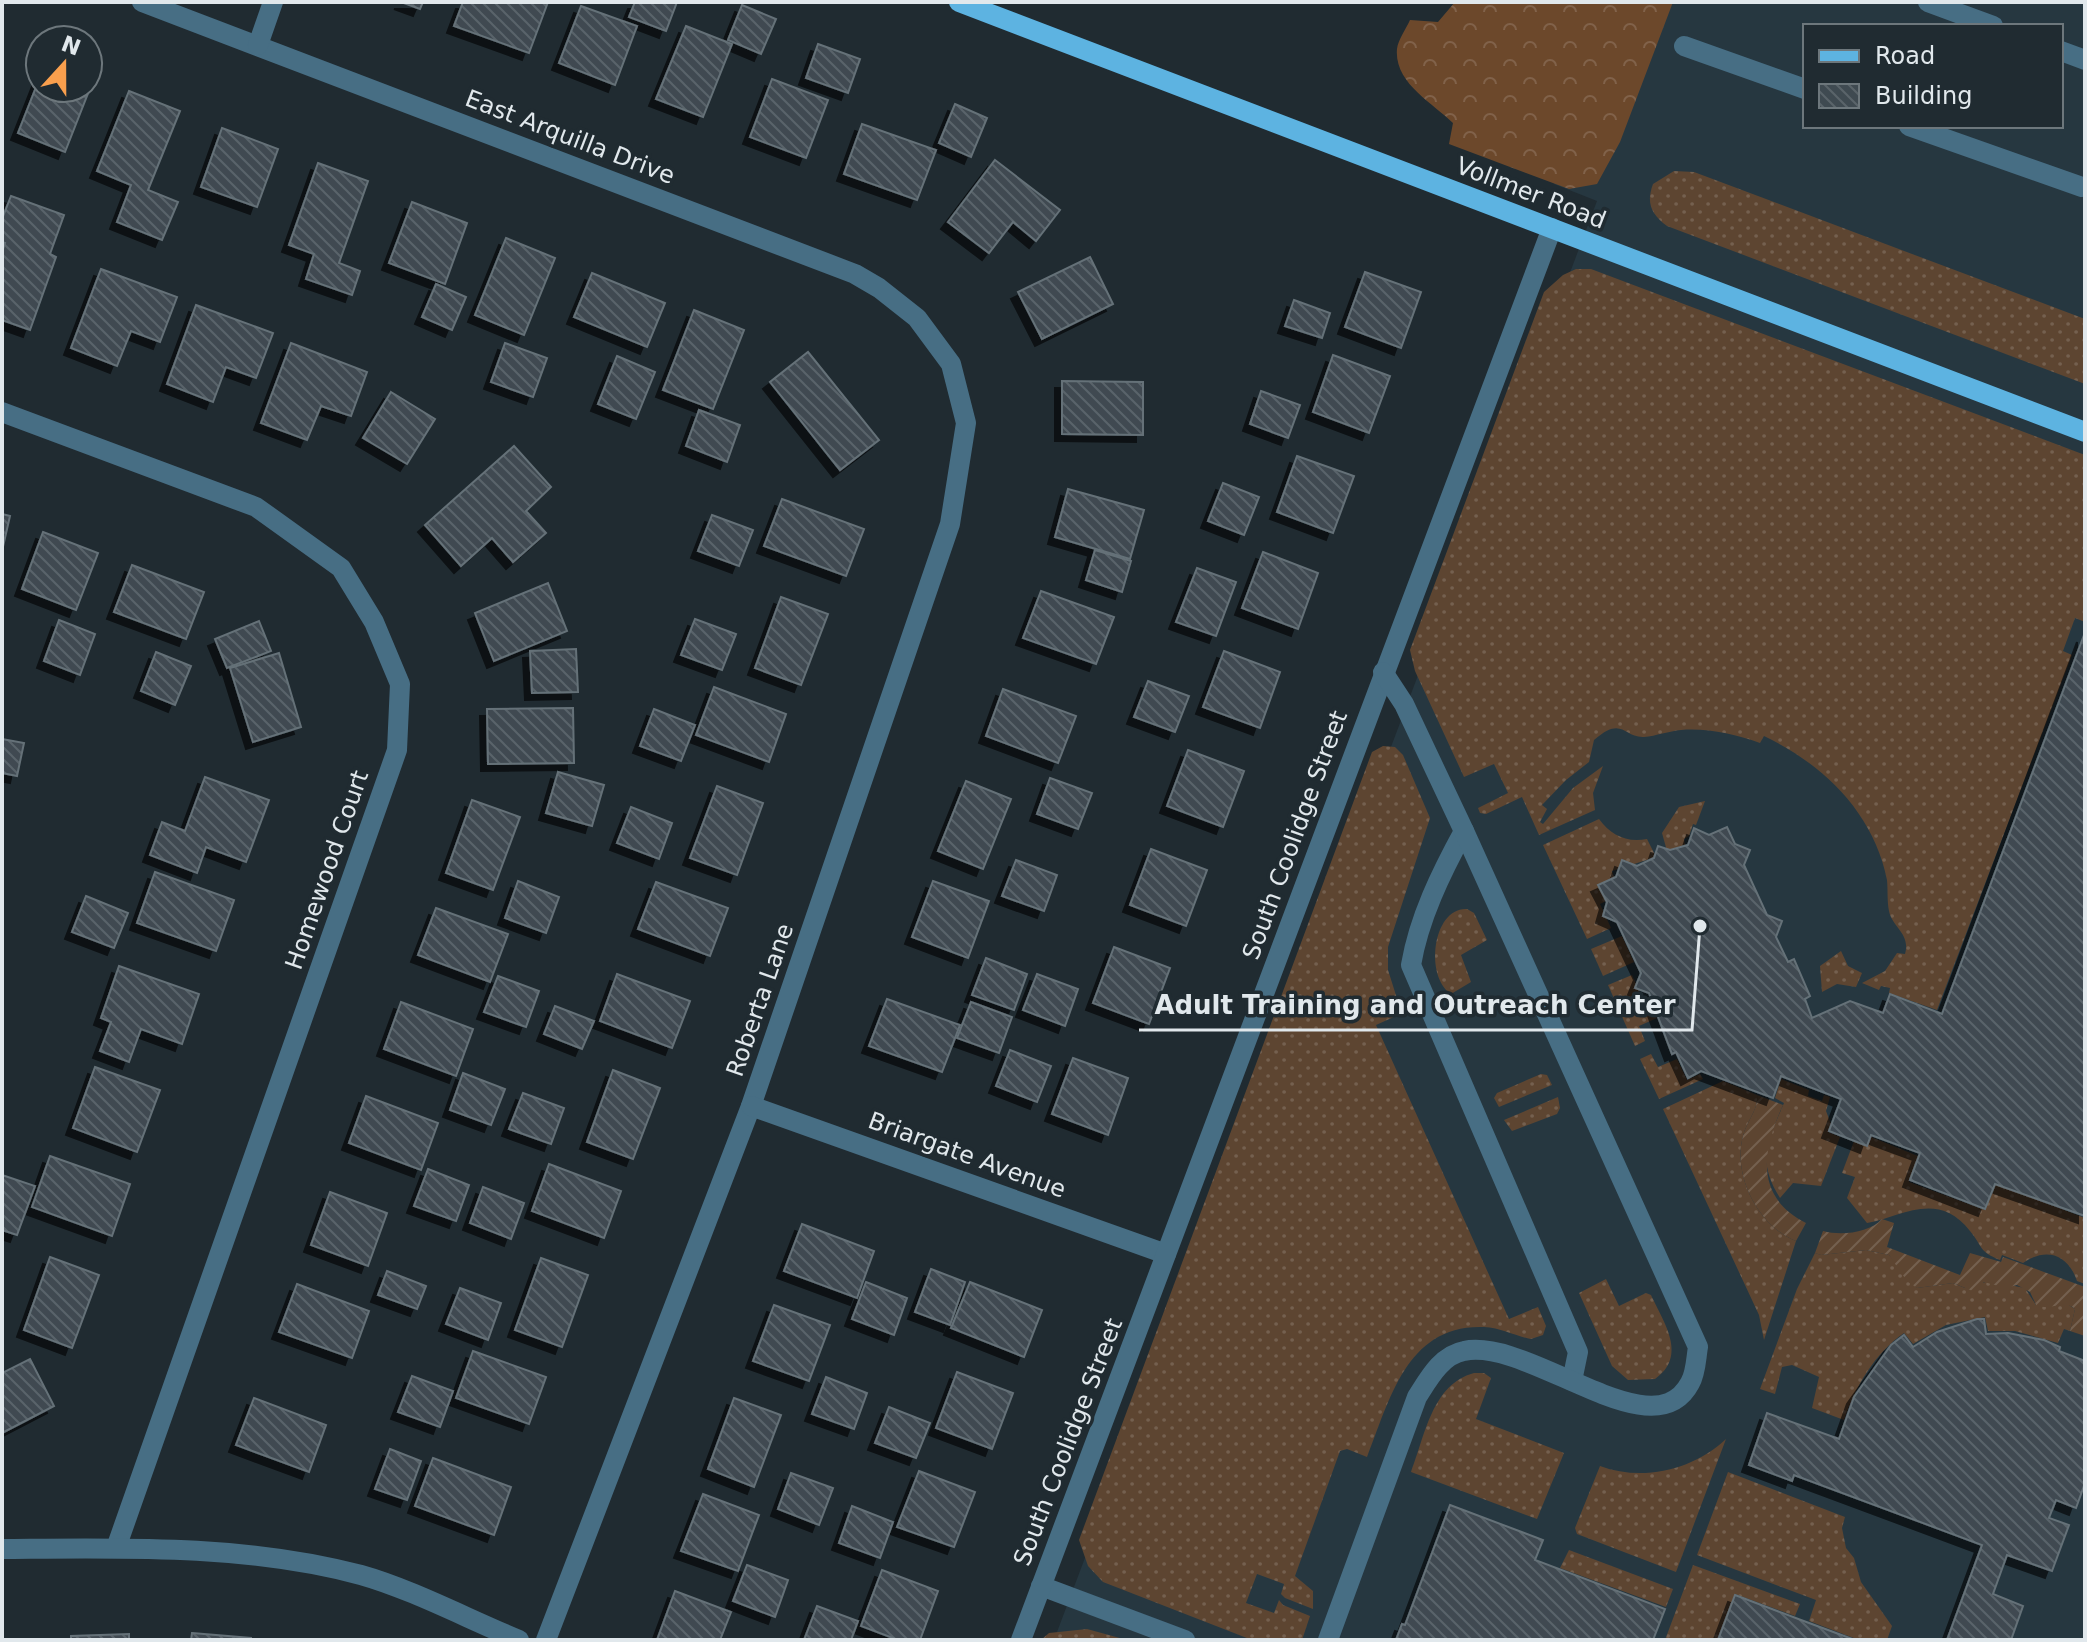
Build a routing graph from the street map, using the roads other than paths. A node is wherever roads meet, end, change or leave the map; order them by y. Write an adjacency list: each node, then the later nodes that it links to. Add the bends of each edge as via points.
1 (142, 2): 6 (street, East Arquilla Drive)
2 (273, 2): 6 (street)
3 (959, 2): 13 (main road, Vollmer Road)
4 (1928, 2): 5 (street)
5 (1988, 24)
6 (258, 45): 14 (street, East Arquilla Drive, via 855,274 917,318)
7 (1684, 46): 10 (street)
8 (2063, 52): 9 (street)
9 (2085, 60)
10 (1803, 88)
11 (1915, 128): 12 (street)
12 (2082, 187)
13 (1552, 228): 16 (main road, Vollmer Road); 17 (street, South Coolidge Street)
14 (951, 364): 19 (street, Roberta Lane, via 966,423 950,524)
15 (2, 412): 22 (street, Homewood Court, via 256,507 341,568 374,622 400,684 397,750)
16 (2085, 432)
17 (1383, 672): 18 (street, via 1404,704); 20 (street, South Coolidge Street)
18 (1464, 831): 21 (street, via 1415,941 1411,965 1578,1352); 21 (street, via 1698,1347 1691,1382 1678,1399 1654,1408 1622,1403)
19 (751, 1106): 20 (street, Briargate Avenue); 26 (street, Roberta Lane)
20 (1166, 1254): 24 (street, South Coolidge Street)
21 (1572, 1381): 29 (street, via 1494,1350 1461,1351 1435,1368 1417,1397)
22 (116, 1548): 23 (street); 25 (street, via 256,1553 363,1576)
23 (2, 1549)
24 (1041, 1586): 27 (street, South Coolidge Street); 28 (street)
25 (519, 1640)
26 (546, 1640)
27 (1021, 1640)
28 (1185, 1640)
29 (1328, 1640)

